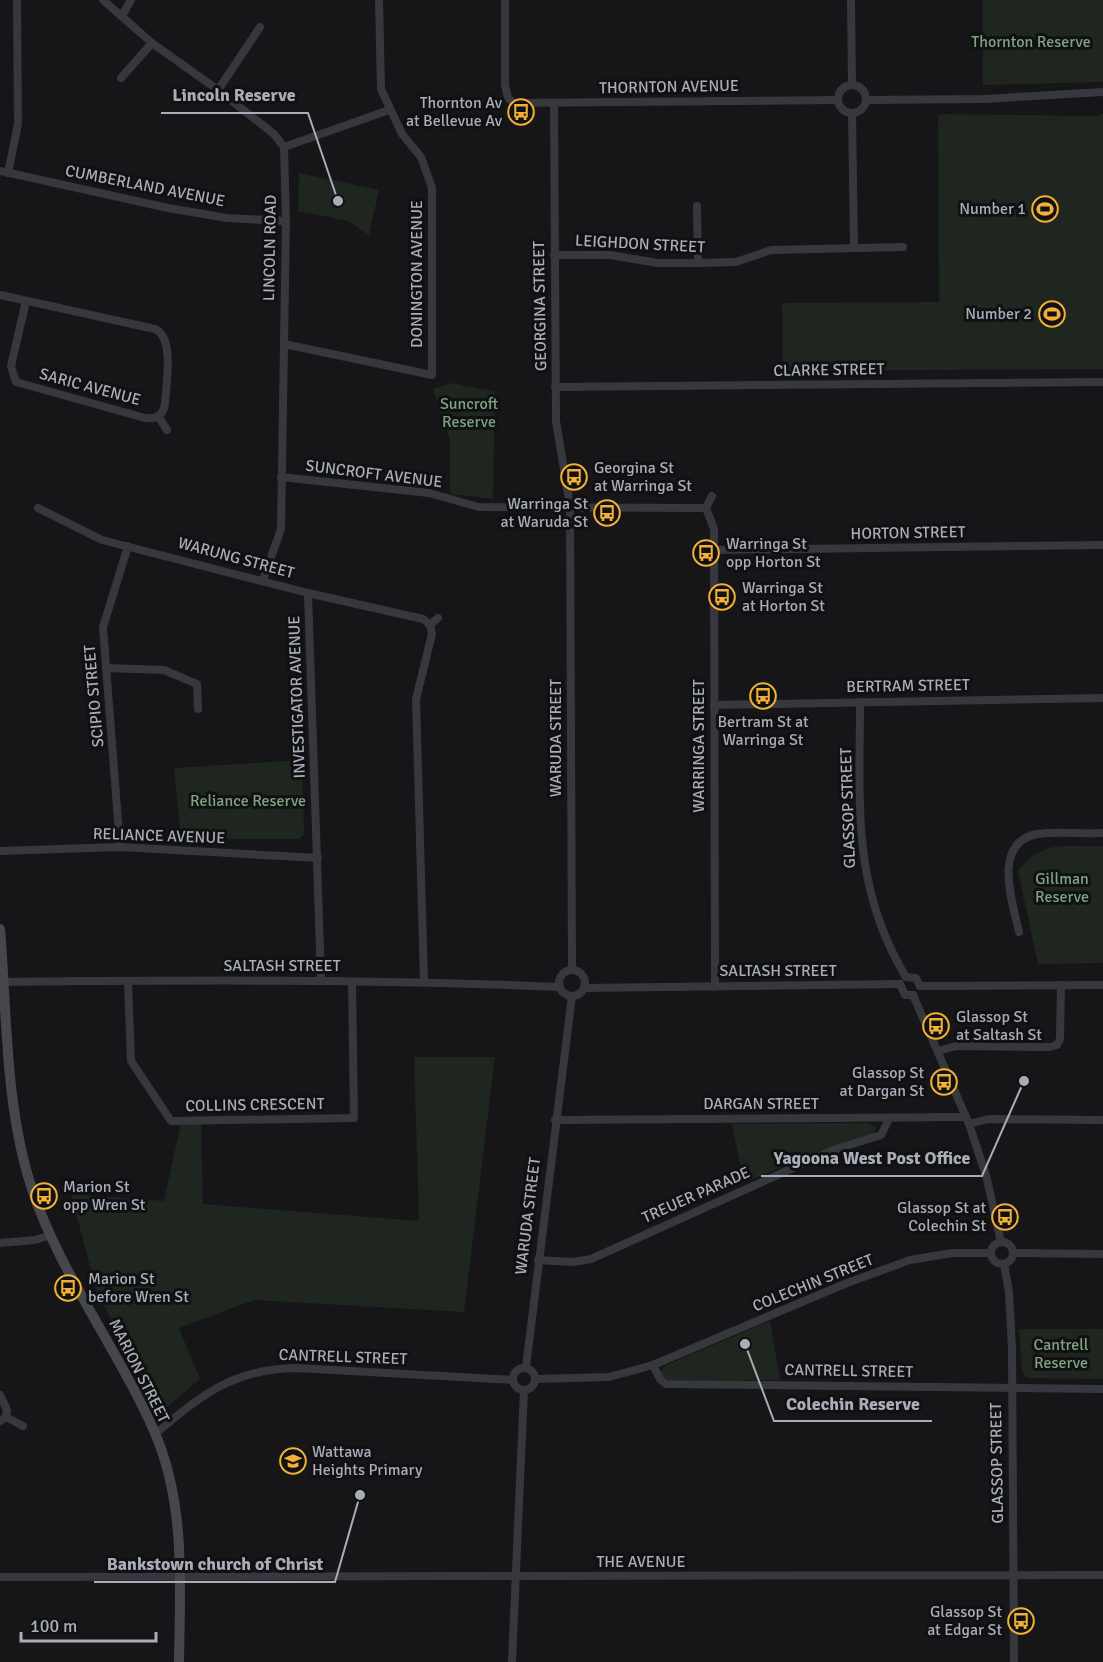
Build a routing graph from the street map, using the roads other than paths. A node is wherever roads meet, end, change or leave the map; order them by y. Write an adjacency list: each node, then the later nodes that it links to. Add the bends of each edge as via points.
1 (17, 0): 20 (street, via 18,124)
2 (103, 0): 7 (street)
3 (131, 0): 7 (street)
4 (380, 0): 17 (street, DONINGTON AVENUE, via 381,89)
5 (505, 0): 16 (street, THORNTON AVENUE, via 506,93 514,103)
6 (851, 0): 11 (street)
7 (122, 16): 9 (street)
8 (260, 27): 12 (street)
9 (152, 44): 10 (street); 12 (street)
10 (121, 78)
11 (852, 84): 14 (street, via 840,91); 15 (street, via 865,91)
12 (218, 90): 19 (street, via 274,134)
13 (1103, 92): 15 (street)
14 (838, 100): 16 (street, THORNTON AVENUE); 18 (street, via 844,111)
15 (867, 100): 18 (street, via 860,111)
16 (554, 104): 25 (street, GEORGINA STREET)
17 (389, 110): 19 (street); 29 (street, DONINGTON AVENUE, via 402,134 422,157 432,188 432,375)
18 (852, 113): 23 (street)
19 (284, 147): 22 (street, LINCOLN ROAD)
20 (4, 172): 22 (street, CUMBERLAND AVENUE, via 180,210 227,218)
21 (697, 206): 26 (street)
22 (286, 220): 29 (street, LINCOLN ROAD)
23 (854, 247): 24 (street, LEIGHDON STREET); 26 (street, LEIGHDON STREET, via 771,250 736,262)
24 (903, 247)
25 (554, 255): 26 (street, LEIGHDON STREET, via 610,255 658,263); 33 (street, GEORGINA STREET)
26 (698, 263)
27 (0, 295): 28 (street, SARIC AVENUE)
28 (26, 301): 30 (street, SARIC AVENUE, via 11,366); 34 (street, SARIC AVENUE, via 166,331 165,405)
29 (284, 344): 36 (street, LINCOLN ROAD)
30 (14, 380): 32 (street, SARIC AVENUE); 34 (street, SARIC AVENUE, via 145,417)
31 (1103, 382): 33 (street, CLARKE STREET)
32 (6, 386)
33 (555, 387): 38 (street, GEORGINA STREET, via 556,421)
34 (159, 416): 35 (street, SARIC AVENUE)
35 (167, 430)
36 (281, 477): 38 (street, SUNCROFT AVENUE, via 429,493 479,507); 44 (street, LINCOLN ROAD, via 281,530)
37 (712, 496): 40 (street)
38 (570, 506): 40 (street); 59 (street, WARUDA STREET)
39 (38, 508): 42 (street, WARUNG STREET, via 102,540)
40 (706, 508): 43 (street, WARRINGA STREET, via 713,520)
41 (1103, 545): 43 (street, HORTON STREET)
42 (128, 546): 44 (street, WARUNG STREET); 48 (street, SCIPIO STREET, via 103,627)
43 (714, 550): 51 (street, WARRINGA STREET)
44 (263, 580): 45 (street, WARUNG STREET)
45 (308, 593): 47 (street, WARUNG STREET, via 423,620); 56 (street, INVESTIGATOR AVENUE)
46 (438, 618): 47 (street)
47 (430, 625): 61 (street, via 432,634 416,699)
48 (107, 668): 52 (street, via 164,670 196,684); 54 (street, SCIPIO STREET)
49 (1103, 698): 50 (street, BERTRAM STREET)
50 (860, 702): 51 (street, BERTRAM STREET); 62 (street, GLASSOP STREET, via 865,876)
51 (714, 705): 70 (street, WARRINGA STREET)
52 (198, 709)
53 (1103, 833): 58 (street, via 1038,834 1019,843 1008,862 1008,876)
54 (120, 848): 55 (street, RELIANCE AVENUE); 56 (street, RELIANCE AVENUE)
55 (0, 851)
56 (318, 858): 60 (street, INVESTIGATOR AVENUE)
57 (0, 929): 63 (main road, MARION STREET)
58 (1019, 932)
59 (572, 970): 69 (street, via 561,975); 71 (street, via 583,975)
60 (321, 980): 64 (street, SALTASH STREET); 65 (street, SALTASH STREET)
61 (424, 981): 65 (street, SALTASH STREET); 69 (street, SALTASH STREET)
62 (903, 981): 68 (street, via 916,978); 70 (street, SALTASH STREET); 72 (street, via 905,995)
63 (4, 982): 64 (street, SALTASH STREET); 79 (main road, MARION STREET, via 18,1127 31,1185)
64 (128, 982): 65 (street, COLLINS CRESCENT, via 130,1061 171,1121 354,1119)
65 (352, 982)
66 (1060, 985): 67 (street); 68 (street); 74 (street, via 1057,1045 956,1046)
67 (1103, 985)
68 (920, 986): 72 (street)
69 (559, 987): 73 (street)
70 (715, 987): 71 (street, SALTASH STREET)
71 (584, 988): 73 (street)
72 (913, 995): 74 (street)
73 (572, 996): 76 (street, WARUDA STREET)
74 (938, 1051): 77 (street)
75 (889, 1119): 76 (street, DARGAN STREET); 77 (street, DARGAN STREET); 85 (street, TREUER PARADE, via 881,1135 833,1150 591,1258 573,1262)
76 (555, 1120): 85 (street, WARUDA STREET)
77 (968, 1120): 78 (street, DARGAN STREET); 80 (street, via 986,1175)
78 (1103, 1120)
79 (51, 1235): 81 (street); 97 (main road, MARION STREET)
80 (1001, 1242): 82 (street, via 994,1245); 83 (street, via 1009,1245)
81 (0, 1243)
82 (991, 1253): 86 (street, via 994,1262); 87 (street, COLECHIN STREET, via 952,1253 910,1260)
83 (1013, 1253): 84 (street); 86 (street)
84 (1103, 1254)
85 (538, 1260): 88 (street, WARUDA STREET)
86 (1004, 1264): 91 (street, GLASSOP STREET, via 1011,1321)
87 (653, 1365): 89 (street, via 594,1378); 91 (street, CANTRELL STREET, via 666,1384)
88 (526, 1367): 89 (street); 90 (street, via 516,1370)
89 (536, 1379): 93 (street, via 531,1388)
90 (513, 1380): 93 (street); 97 (street, CANTRELL STREET, via 265,1369 203,1394)
91 (1012, 1388): 92 (street, CANTRELL STREET); 98 (street, GLASSOP STREET)
92 (1103, 1389)
93 (524, 1390): 102 (street)
94 (0, 1395): 95 (street, via 7,1410)
95 (3, 1419): 96 (street)
96 (23, 1426)
97 (155, 1434): 101 (main road, MARION STREET, via 174,1504)
98 (1014, 1575): 99 (street, THE AVENUE); 102 (street, THE AVENUE); 105 (street, GLASSOP STREET)
99 (1103, 1575)
100 (0, 1577): 101 (street, THE AVENUE)
101 (180, 1578): 102 (street, THE AVENUE); 103 (main road, MARION STREET)
102 (515, 1578): 104 (street)
103 (179, 1662)
104 (512, 1662)
105 (1014, 1662)

